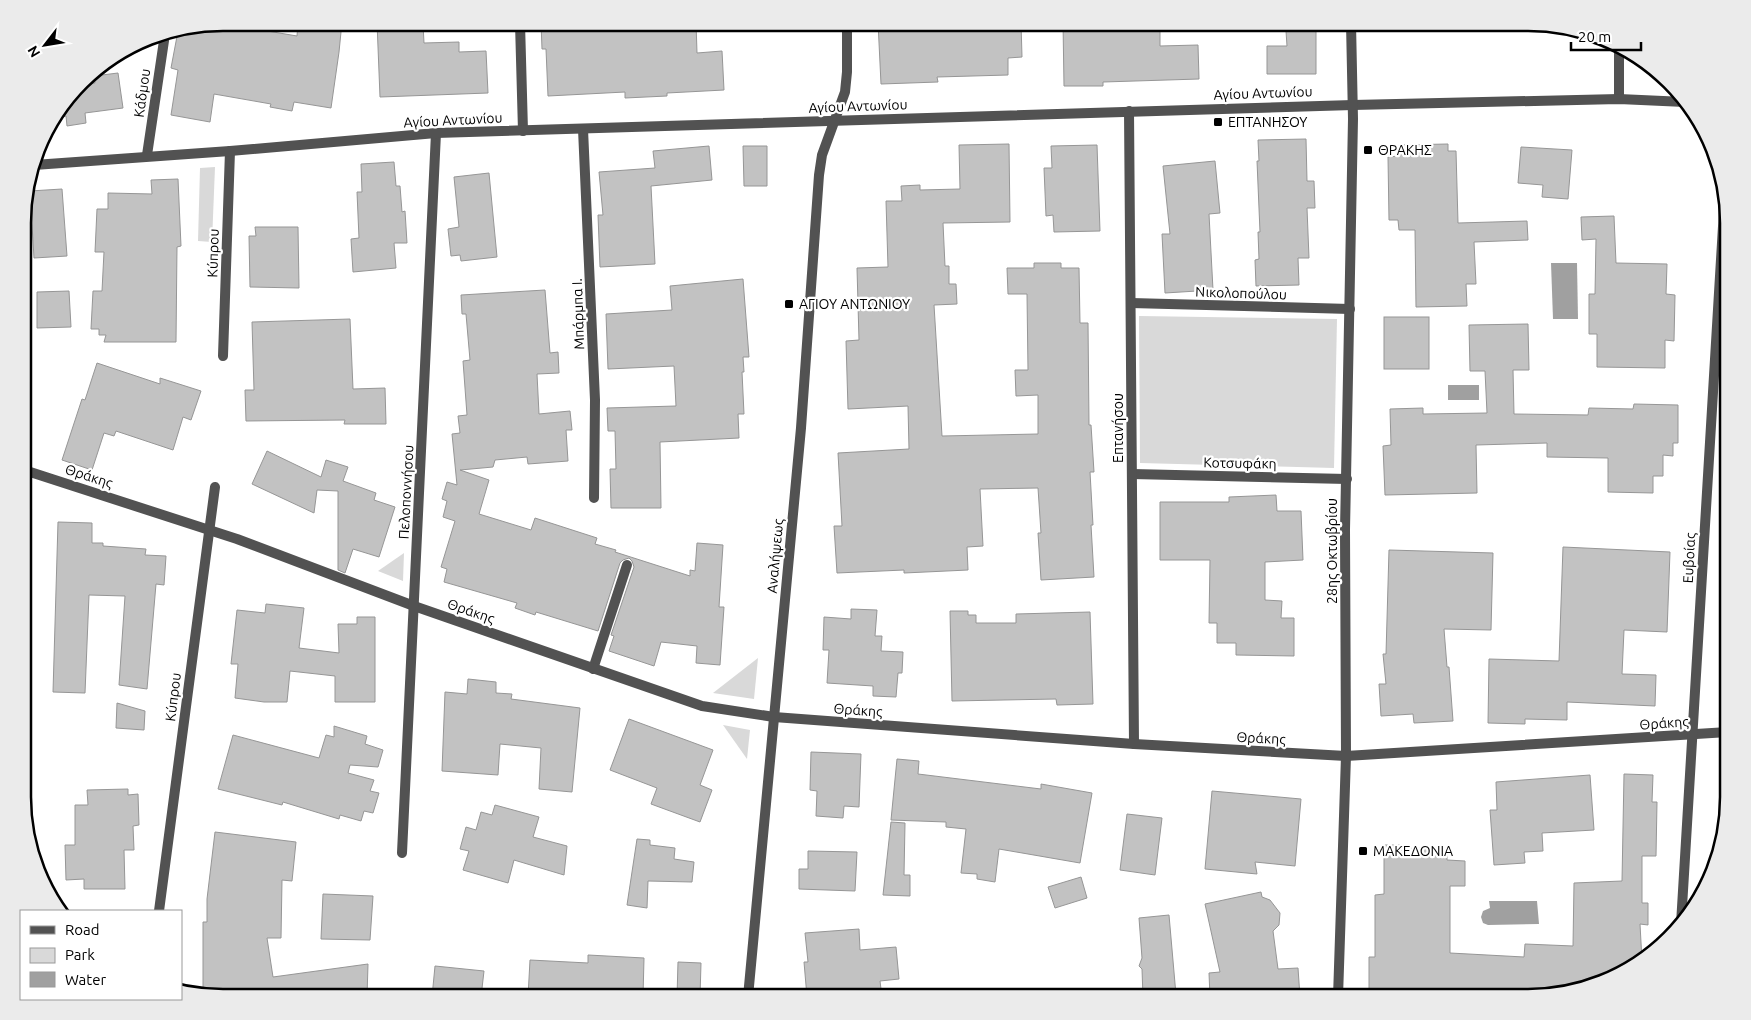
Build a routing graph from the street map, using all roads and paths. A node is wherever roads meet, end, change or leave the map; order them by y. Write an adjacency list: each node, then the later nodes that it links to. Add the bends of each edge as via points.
1 (520, 31): 12 (street)
2 (847, 31): 10 (street, Αναλήψεως, via 846,86)
3 (1351, 31): 8 (street, 28ης Οκτωβρίου)
4 (164, 40): 15 (street, Κάδμου)
5 (1619, 54): 6 (street)
6 (1619, 99): 7 (street, Αγίου Αντωνίου); 8 (street, Αγίου Αντωνίου)
7 (1676, 102)
8 (1353, 105): 9 (street, Αγίου Αντωνίου); 19 (street, 28ης Οκτωβρίου)
9 (1129, 111): 10 (street, Αγίου Αντωνίου); 18 (street, Επτανήσου)
10 (835, 120): 11 (street, Αγίου Αντωνίου); 30 (street, Αναλήψεως, via 822,155 819,175 801,428)
11 (583, 128): 12 (street, Αγίου Αντωνίου); 25 (street, Μπάρμπα Ι., via 595,400)
12 (523, 131): 13 (street, Αγίου Αντωνίου)
13 (436, 133): 14 (street, Αγίου Αντωνίου); 28 (street, Πελοποννήσου)
14 (230, 151): 15 (street, Αγίου Αντωνίου); 20 (street, Κύπρου)
15 (147, 155): 16 (street, Αγίου Αντωνίου)
16 (40, 163)
17 (1720, 275): 32 (street, Ευβοίας)
18 (1131, 303): 19 (street, Νικολοπούλου); 22 (street, Επτανήσου)
19 (1350, 310): 23 (street, 28ης Οκτωβρίου)
20 (223, 356)
21 (31, 472): 26 (street, Θράκης)
22 (1132, 474): 23 (street, Κοτσυφάκη); 33 (street, Επτανήσου)
23 (1347, 479): 34 (street, 28ης Οκτωβρίου)
24 (215, 487): 26 (street, Κύπρου)
25 (594, 498)
26 (209, 529): 28 (street, Θράκης); 36 (street, Κύπρου)
27 (627, 565): 29 (street)
28 (414, 606): 29 (street, Θράκης); 35 (street, Πελοποννήσου)
29 (593, 669): 30 (street, Θράκης, via 702,706)
30 (774, 717): 33 (street, Θράκης); 38 (street, Αναλήψεως)
31 (1720, 733): 32 (street, Θράκης)
32 (1692, 735): 34 (street, Θράκης); 37 (street, Ευβοίας)
33 (1134, 744): 34 (street, Θράκης)
34 (1346, 756): 39 (street, 28ης Οκτωβρίου)
35 (402, 853)
36 (159, 910)
37 (1682, 912)
38 (749, 989)
39 (1338, 989)

